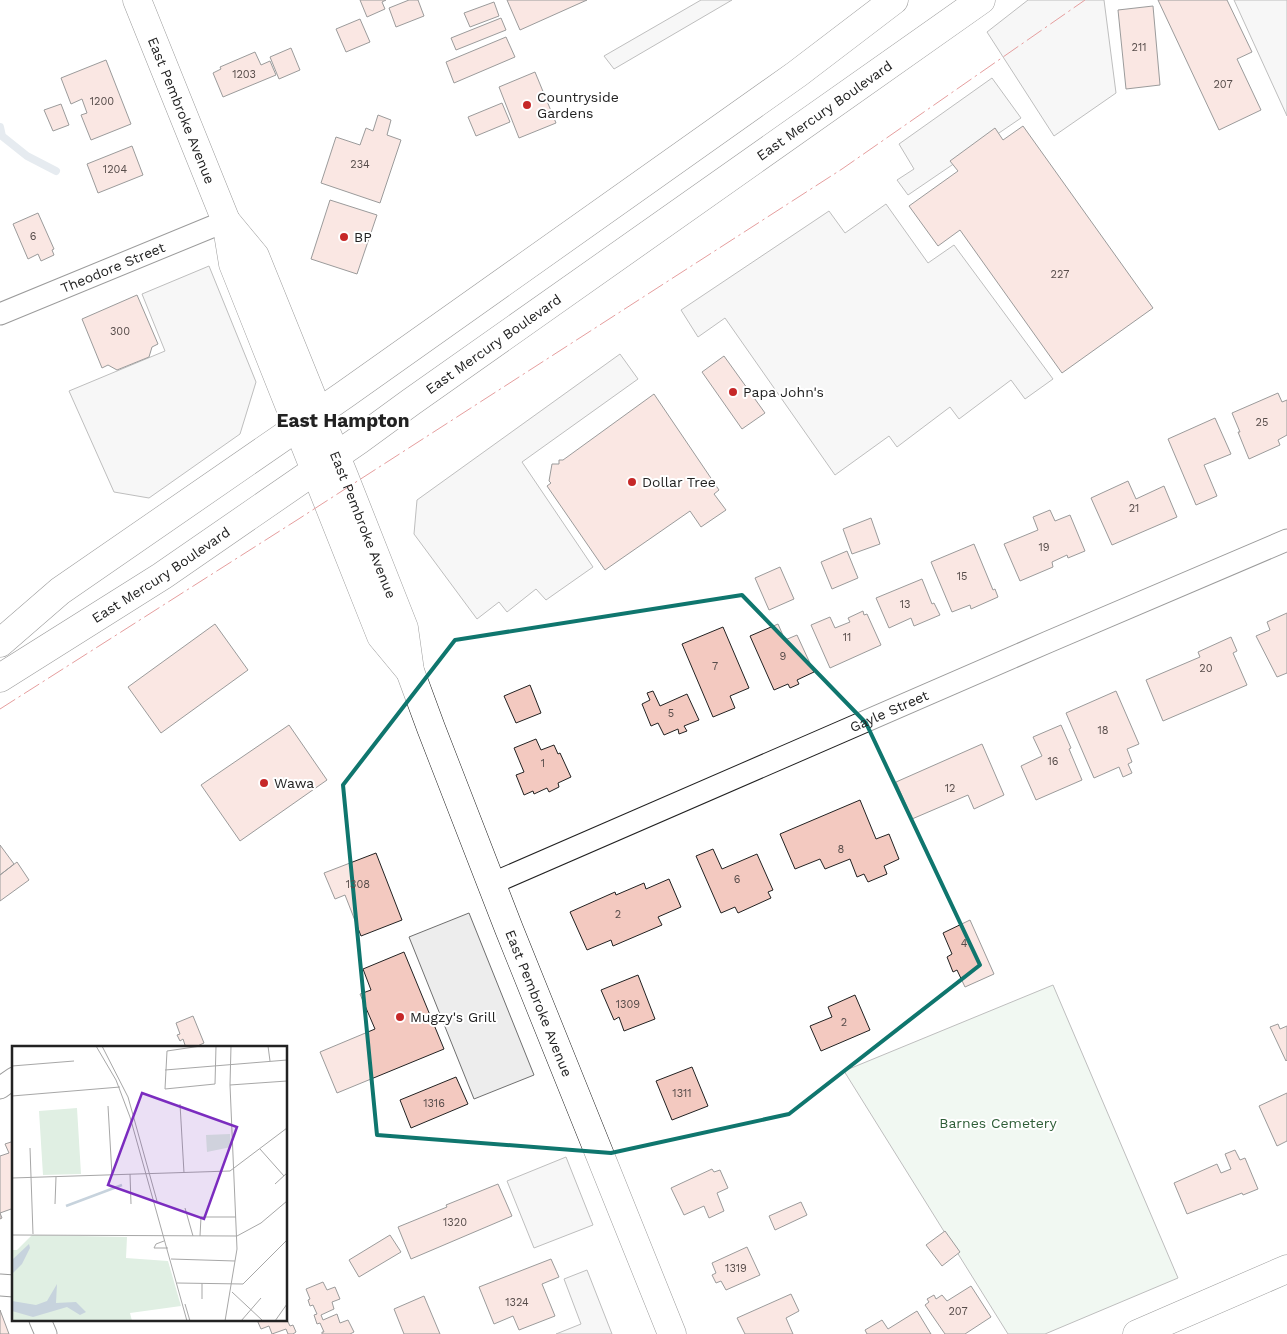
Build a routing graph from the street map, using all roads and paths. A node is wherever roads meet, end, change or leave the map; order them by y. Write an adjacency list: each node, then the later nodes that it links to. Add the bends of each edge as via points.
1 (894, 0): 6 (main road, via 797,74)
2 (981, 0): 7 (main road, East Mercury Boulevard)
3 (143, 2): 4 (main road, East Pembroke Avenue)
4 (226, 221): 5 (street, Theodore Street); 6 (main road, East Pembroke Avenue, via 233,264)
5 (0, 314)
6 (308, 419): 7 (main road, East Pembroke Avenue); 9 (main road, via 60,592)
7 (326, 463): 10 (main road, East Mercury Boulevard, via 162,576); 11 (main road, East Pembroke Avenue, via 404,628 410,671)
8 (1287, 540): 11 (street, Gayle Street)
9 (0, 643)
10 (0, 678)
11 (491, 884): 17 (main road, East Pembroke Avenue)
12 (12, 1079): 13 (street)
13 (0, 1088)
14 (1287, 1269): 18 (main road)
15 (41, 1322): 16 (street)
16 (46, 1334)
17 (672, 1334)
18 (1138, 1334)

